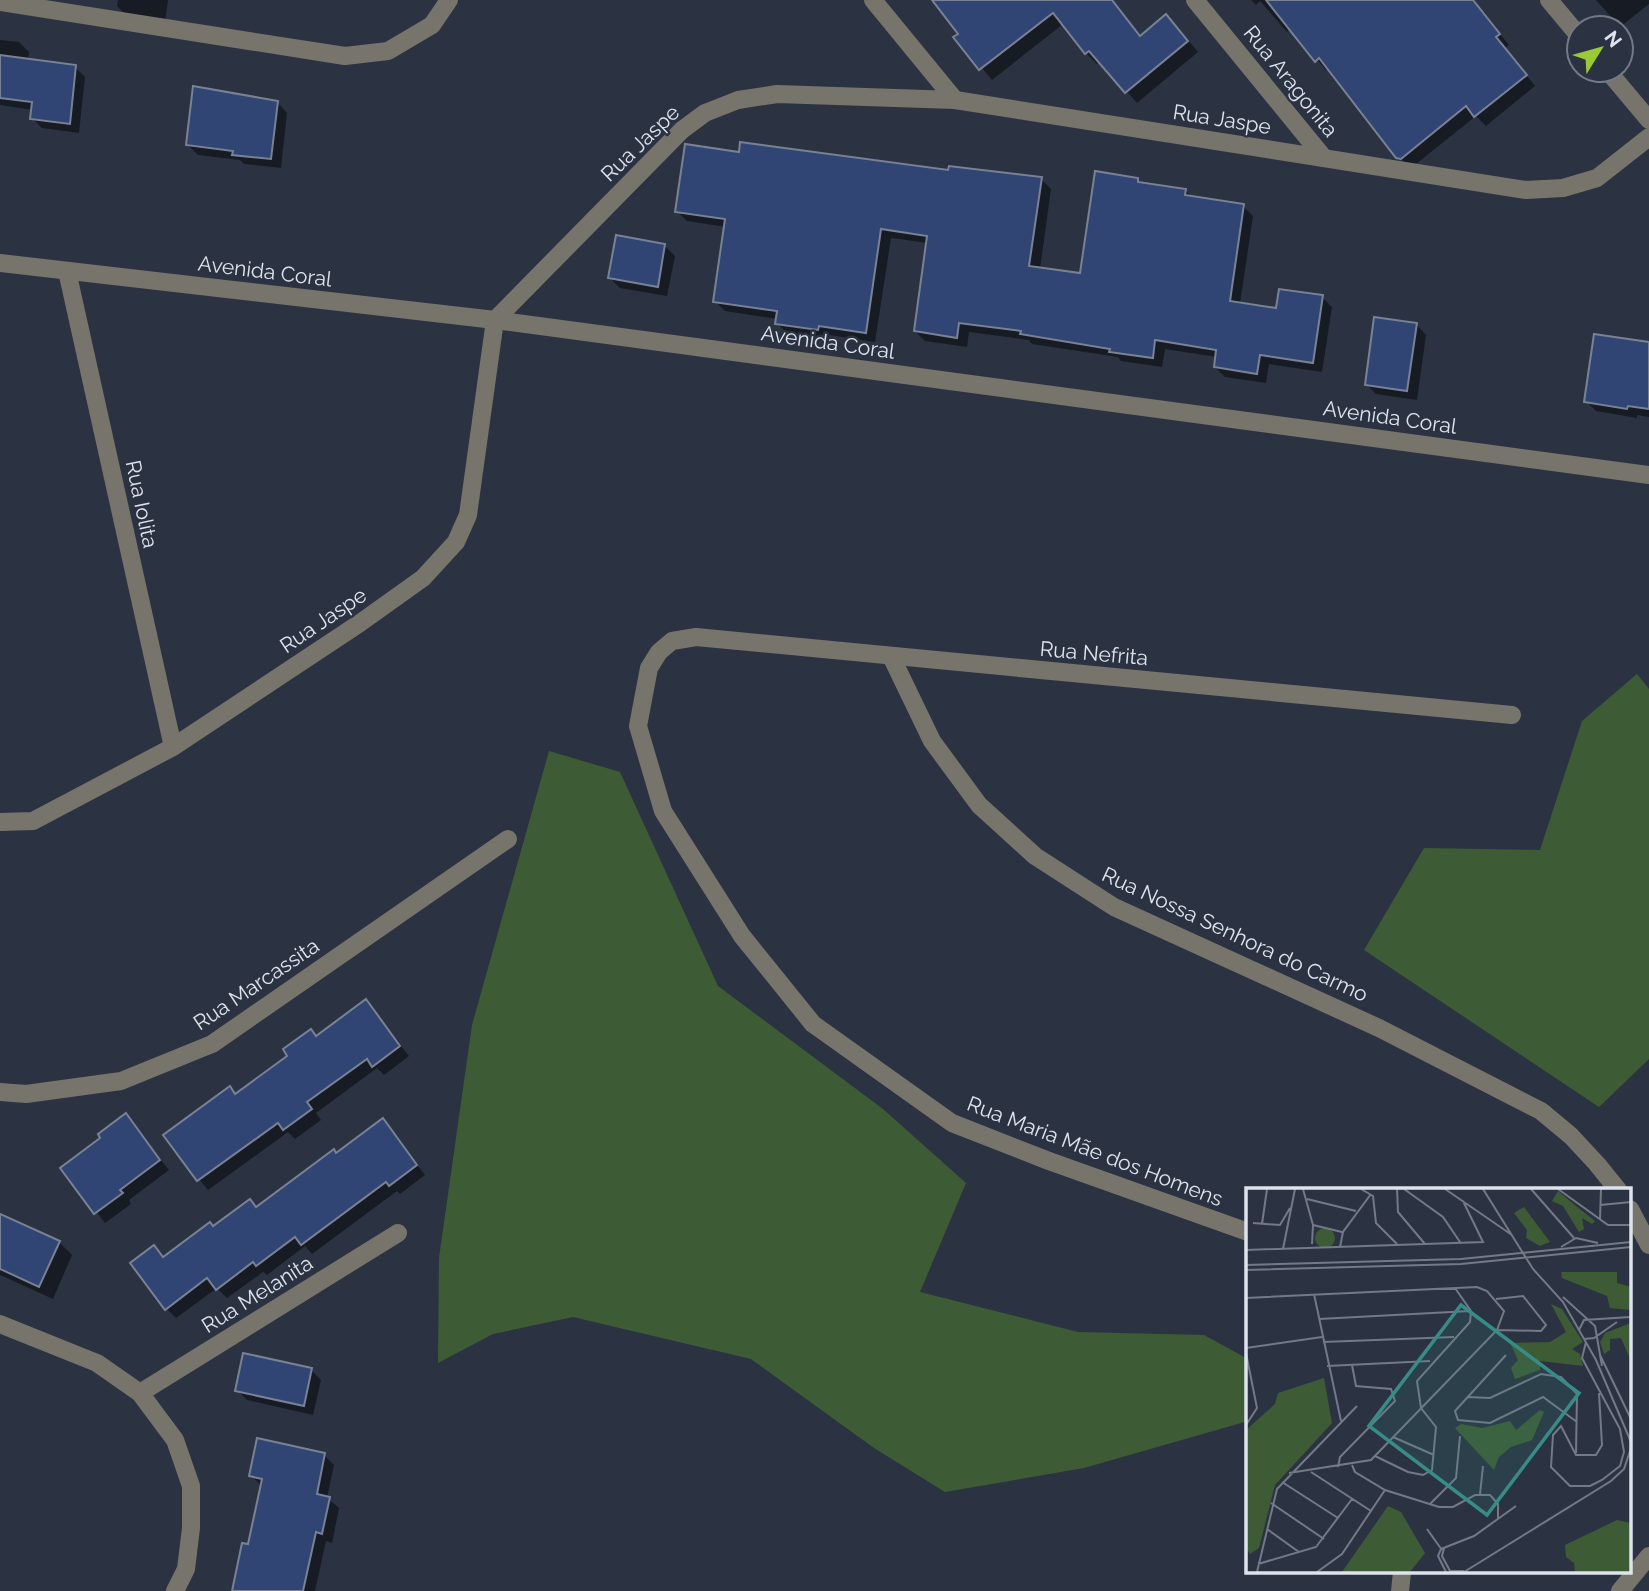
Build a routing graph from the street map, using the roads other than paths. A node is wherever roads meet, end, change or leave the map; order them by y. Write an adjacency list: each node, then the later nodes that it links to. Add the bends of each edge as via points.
1 (449, 0): 5 (street, via 432,24 388,51 345,56)
2 (873, 0): 8 (street)
3 (1195, 0): 11 (street, Rua Aragonita)
4 (1549, 0): 6 (street)
5 (0, 2)
6 (1565, 19)
7 (1619, 84): 9 (street)
8 (955, 100): 11 (street, Rua Jaspe); 14 (street, Rua Jaspe, via 778,94 738,100 705,113 682,130)
9 (1649, 120)
10 (1649, 137): 11 (street, Rua Jaspe, via 1597,178 1563,188 1526,190)
11 (1324, 158)
12 (0, 263): 13 (street, Avenida Coral)
13 (67, 271): 14 (street, Avenida Coral); 19 (street, Rua Iolita)
14 (495, 320): 15 (street, Avenida Coral); 19 (street, Rua Jaspe, via 468,515 456,542 423,578 371,616)
15 (1649, 475)
16 (672, 640): 17 (street, Rua Nefrita, via 696,637); 25 (street, Rua Maria Mãe dos Homens, via 649,668 638,726 663,811 741,936 813,1024 953,1123)
17 (891, 656): 18 (street, Rua Nefrita); 23 (street, Rua Nossa Senhora do Carmo, via 932,741 979,805 1035,856 1114,907 1379,1028 1541,1111 1571,1136)
18 (1512, 715)
19 (173, 747): 20 (street, Rua Jaspe, via 33,821)
20 (0, 822)
21 (508, 839): 22 (street, Rua Marcassita, via 212,1044 121,1081 26,1094)
22 (0, 1092)
23 (1616, 1188)
24 (1632, 1213): 27 (street)
25 (1246, 1232)
26 (398, 1233): 29 (street, Rua Melanita)
27 (1649, 1245)
28 (0, 1324): 29 (street, via 97,1363)
29 (140, 1393): 31 (street, via 175,1440 191,1486 186,1569)
30 (1649, 1556): 32 (street)
31 (175, 1591)
32 (1620, 1591)

